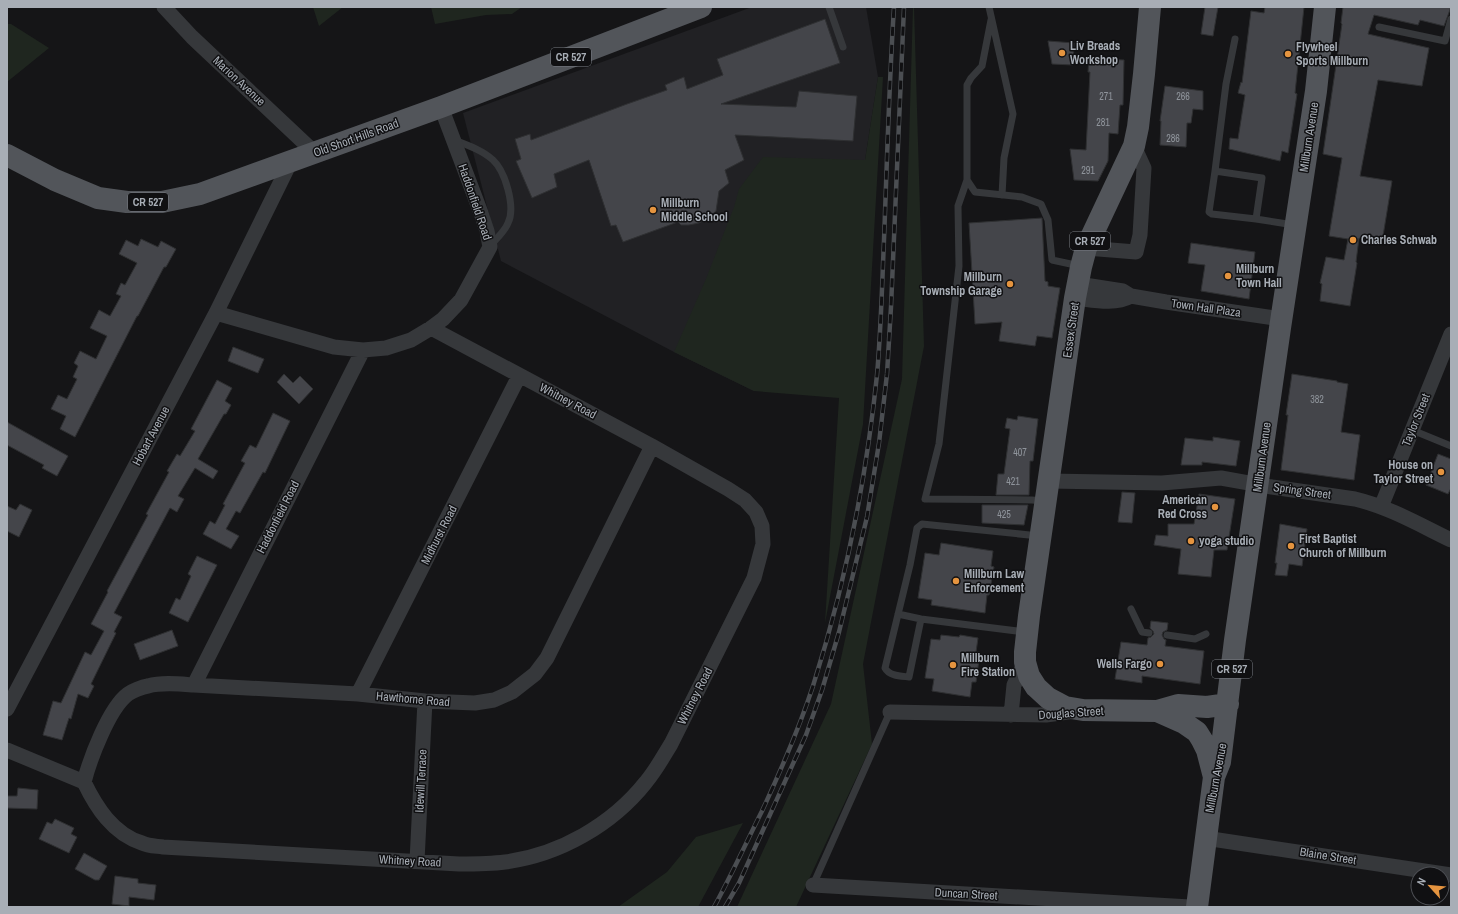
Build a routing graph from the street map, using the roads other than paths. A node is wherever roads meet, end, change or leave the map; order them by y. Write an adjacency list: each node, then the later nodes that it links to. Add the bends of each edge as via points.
1 (164, 7): 15 (street, Marion Avenue, via 192,37)
2 (700, 7): 12 (main road, Old Short Hills Road / CR 527)
3 (829, 7): 11 (lane)
4 (989, 7): 8 (lane)
5 (1150, 7): 14 (main road, Essex Street / CR 527)
6 (1325, 7): 22 (main road, Millburn Avenue / CR 527, via 1316,91)
7 (1451, 19): 9 (lane, via 1445,41)
8 (991, 20): 19 (lane, via 982,66 967,85); 20 (lane, via 1013,114 1004,158)
9 (1379, 27)
10 (1235, 39): 18 (lane, via 1226,84)
11 (843, 47)
12 (441, 107): 13 (street, Haddonfield Road); 15 (main road, Old Short Hills Road / CR 527)
13 (453, 140): 23 (street, Haddonfield Road, via 481,213); 23 (lane, via 471,146 493,160 511,198 512,212 508,224)
14 (1134, 146): 24 (main road, Essex Street / CR 527); 24 (street, via 1144,168 1140,235 1136,252)
15 (315, 153): 17 (main road, Old Short Hills Road / CR 527)
16 (7, 156): 17 (main road, Old Short Hills Road / CR 527, via 98,198 127,202 162,202 200,194)
17 (291, 161): 25 (street, Hobart Avenue)
18 (1215, 171): 21 (lane, via 1262,178); 21 (lane, via 1208,212)
19 (967, 180): 20 (lane, via 975,192); 35 (lane, via 958,206 959,266 939,444 925,499 1032,500)
20 (1002, 195): 24 (lane, via 1022,197 1041,204 1048,220 1052,260)
21 (1256, 219): 22 (lane)
22 (1296, 225): 26 (main road, Millburn Avenue / CR 527)
23 (490, 247): 27 (street, Haddonfield Road, via 461,300)
24 (1080, 274): 26 (street, Town Hall Plaza, via 1123,290 1130,296); 35 (main road, Essex Street / CR 527)
25 (216, 313): 29 (street, via 334,347); 51 (street, Hobart Avenue)
26 (1281, 319): 34 (main road, Millburn Avenue / CR 527)
27 (431, 328): 29 (street, via 411,340 386,348); 30 (street, Whitney Road)
28 (1451, 334): 31 (street, Taylor Street)
29 (363, 350): 47 (street, Haddonfield Road)
30 (519, 376): 32 (street, Whitney Road); 48 (street, Midhurst Road)
31 (1412, 430): 33 (lane); 36 (street, Taylor Street)
32 (652, 446): 49 (street, Hawthorne Road, via 548,658 536,674 512,692 485,702); 60 (street, Whitney Road, via 745,500 756,512 762,526 763,544 754,578 671,744 646,783 630,800 612,816 573,841 529,857 506,862 467,864)
33 (1451, 446)
34 (1258, 485): 35 (street, Spring Street, via 1222,478); 36 (street, Spring Street, via 1355,499); 50 (main road, Millburn Avenue / CR 527)
35 (1048, 491): 37 (main road, Essex Street / CR 527)
36 (1381, 507): 38 (street, Spring Street)
37 (1042, 536): 40 (lane, via 922,524 917,528); 43 (main road, Essex Street / CR 527)
38 (1451, 540)
39 (1131, 609): 42 (lane, via 1142,632)
40 (898, 614): 41 (lane); 41 (lane, via 885,668 891,674 910,677)
41 (920, 619): 43 (lane)
42 (1149, 632)
43 (1027, 633): 46 (main road, Essex Street / CR 527)
44 (1206, 634): 45 (lane, via 1195,639)
45 (1167, 635)
46 (1025, 662): 52 (main road, Essex Street / CR 527, via 1036,687 1048,698 1064,707); 55 (street, Essex Street, via 1014,685)
47 (194, 685): 48 (street, Hawthorne Road); 58 (street, Hawthorne Road, via 148,686 128,694 105,726 87,767)
48 (358, 694): 49 (street, Hawthorne Road)
49 (425, 701): 60 (street, Idewill Terrace)
50 (1228, 704): 53 (main road, via 1207,707 1178,705); 57 (main road, Millburn Avenue / CR 527, via 1220,762)
51 (7, 709)
52 (1083, 710): 53 (main road, Douglas Street / CR 527); 55 (street, Douglas Street, via 1046,715)
53 (1157, 711): 57 (main road, Douglas Street / CR 527, via 1184,723 1196,732 1207,750)
54 (890, 712): 55 (street, Douglas Street); 62 (lane)
55 (1011, 715)
56 (7, 750): 58 (street)
57 (1214, 777): 59 (main road, Millburn Avenue / CR 527)
58 (84, 782): 60 (street, Whitney Road, via 103,815 127,836 142,844 250,853)
59 (1205, 838): 61 (street, Blaine Street); 64 (main road, Millburn Avenue / CR 527)
60 (416, 861)
61 (1451, 875)
62 (813, 885): 63 (street, Duncan Street)
63 (1190, 907)
64 (1197, 907)

